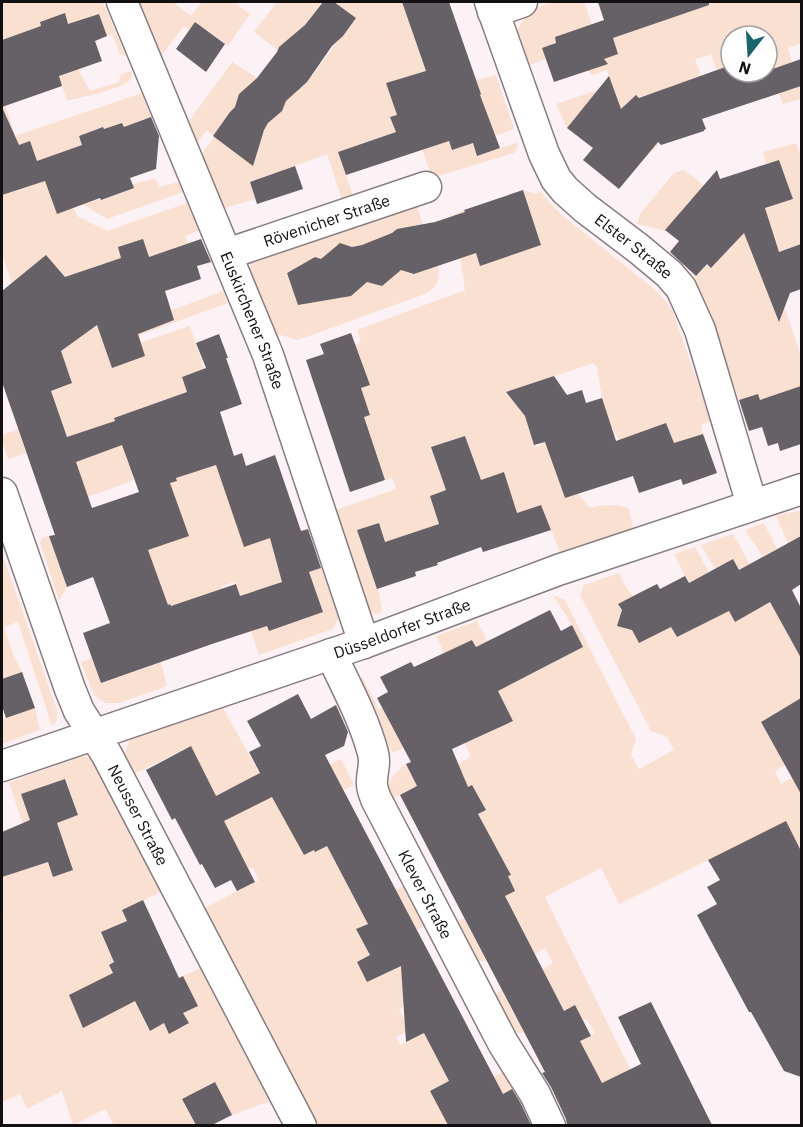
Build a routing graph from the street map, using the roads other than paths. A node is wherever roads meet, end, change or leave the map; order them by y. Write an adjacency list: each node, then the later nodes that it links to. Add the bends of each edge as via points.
1 (122, 2): 5 (street, Euskirchener Straße)
2 (522, 2): 3 (street)
3 (492, 7): 8 (street, Elster Straße, via 556,179 681,288 700,330)
4 (426, 187): 5 (street, Rövenicher Straße)
5 (227, 254): 9 (street, Euskirchener Straße, via 268,355)
6 (801, 489): 8 (street, Düsseldorfer Straße)
7 (2, 493): 11 (street, Neusser Straße, via 70,689)
8 (752, 505): 9 (street, Düsseldorfer Straße, via 558,570)
9 (364, 644): 10 (street, Düsseldorfer Straße)
10 (331, 654): 11 (street, Düsseldorfer Straße); 14 (street, Klever Straße, via 371,746 376,798)
11 (95, 734): 12 (street, Düsseldorfer Straße); 13 (street, Neusser Straße)
12 (2, 766)
13 (301, 1125)
14 (550, 1125)

